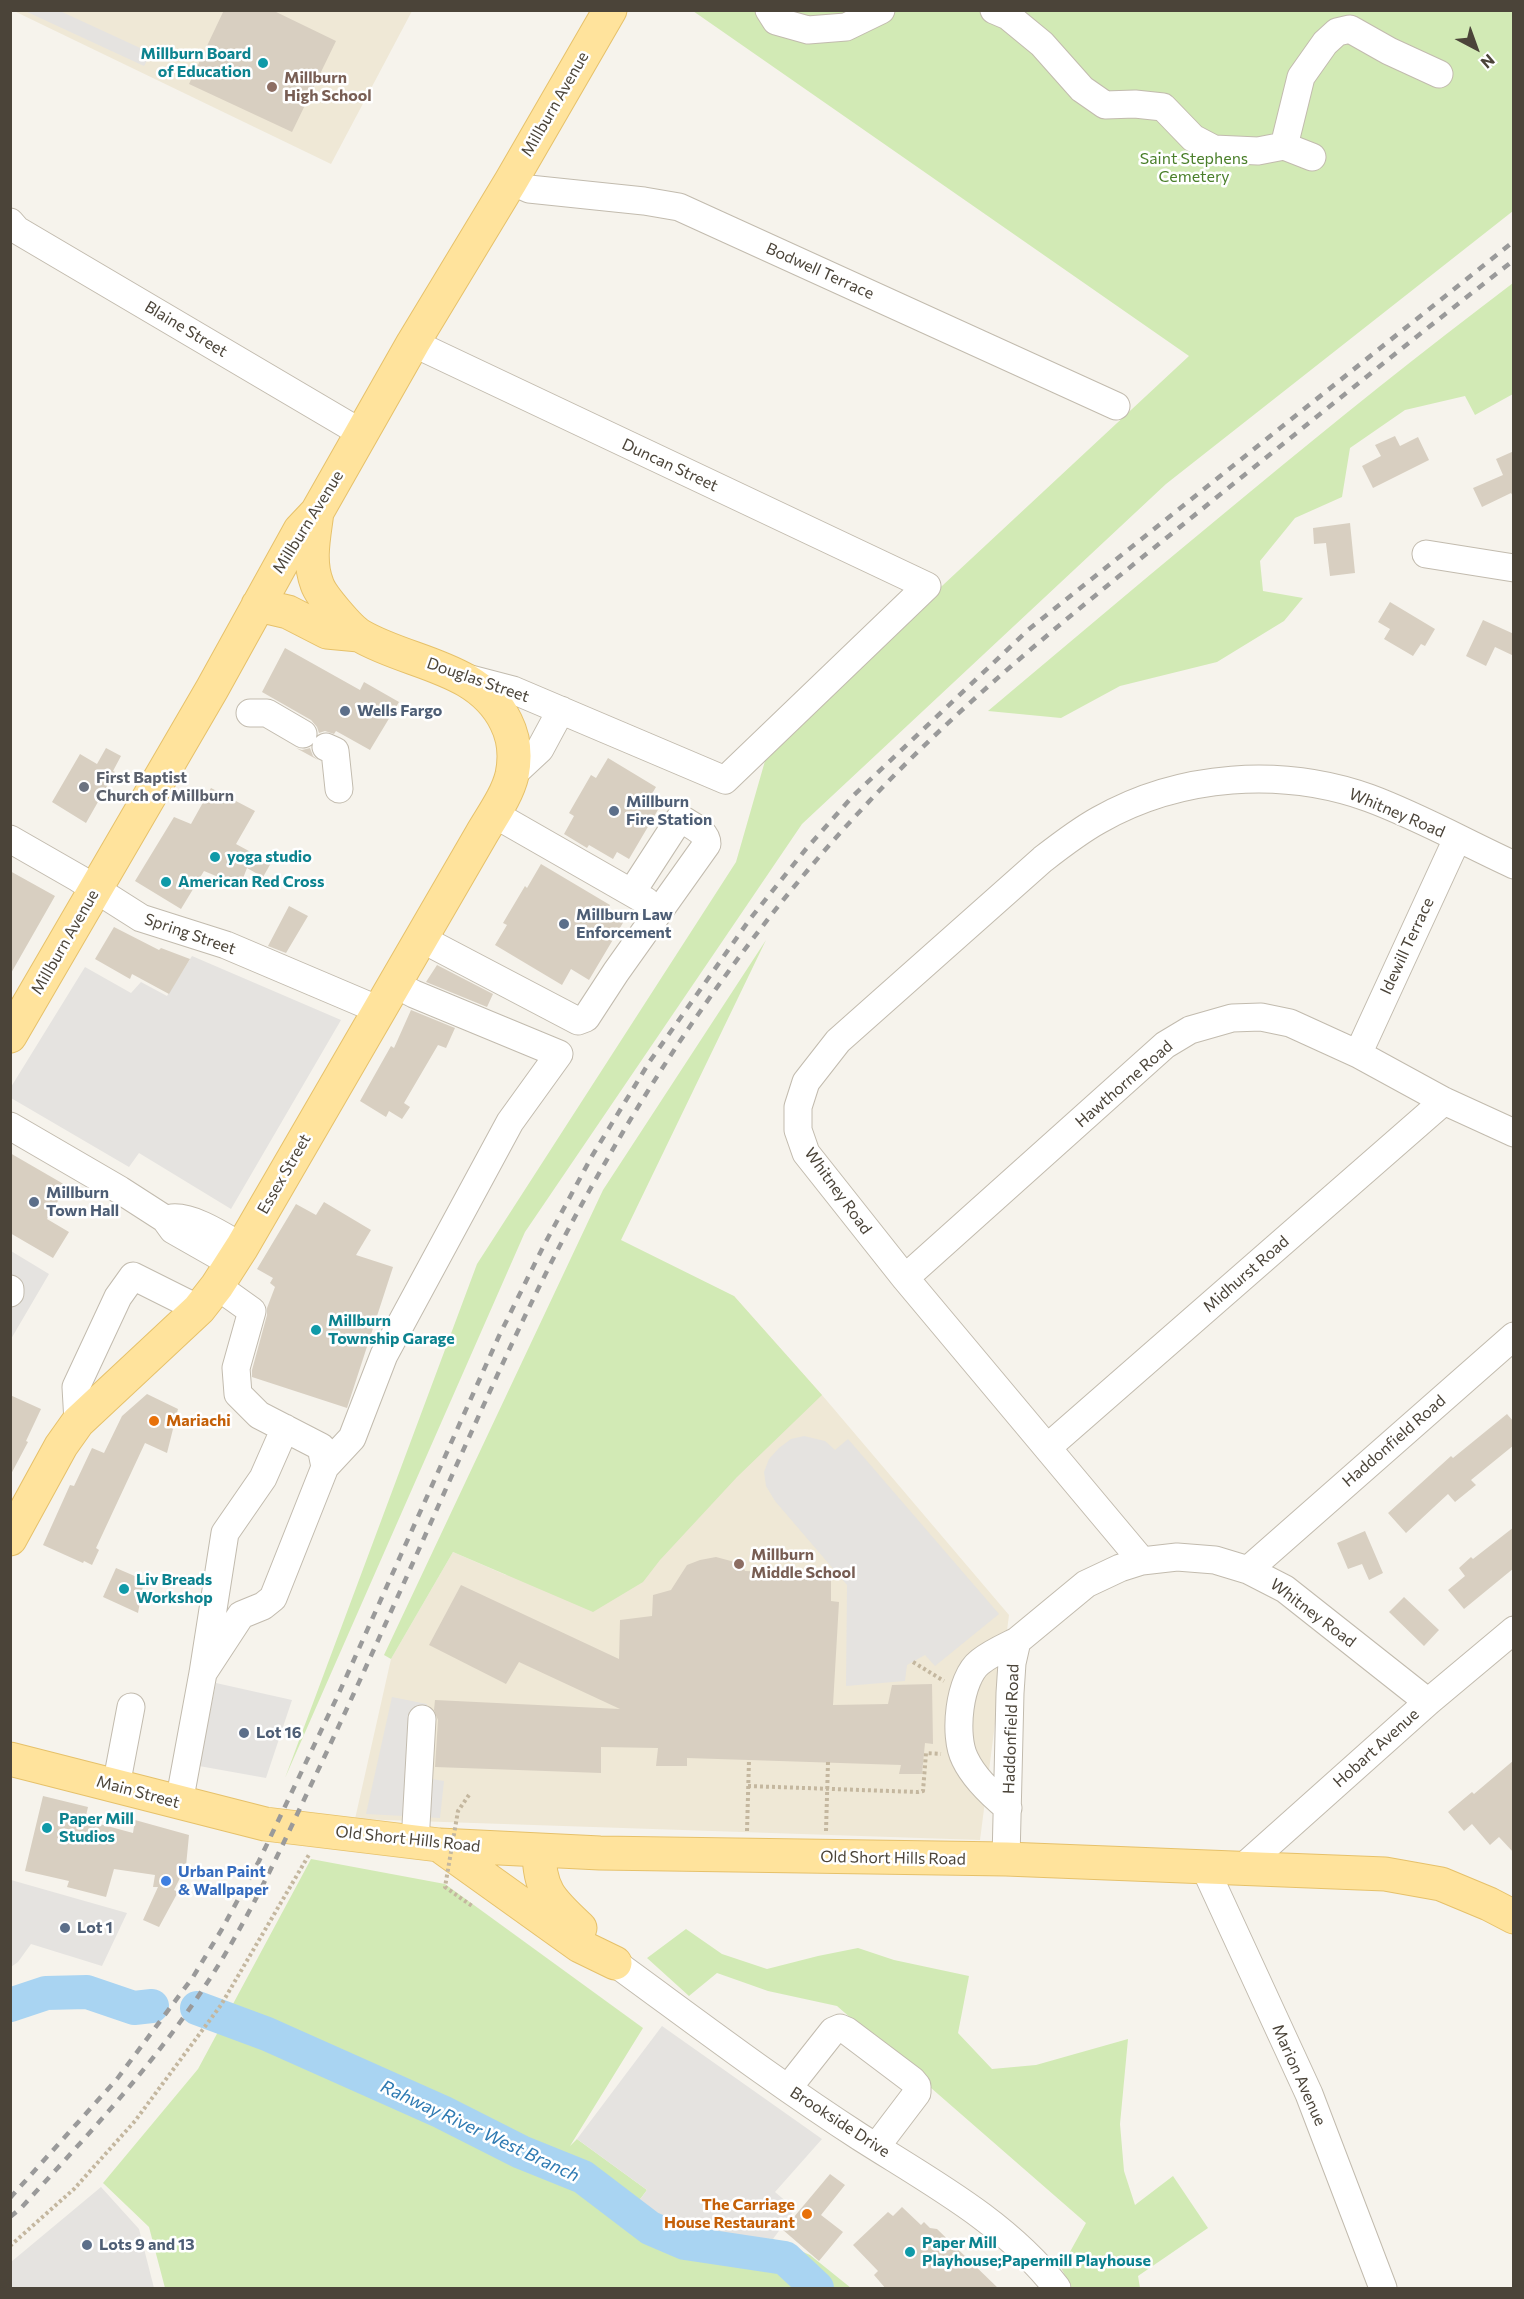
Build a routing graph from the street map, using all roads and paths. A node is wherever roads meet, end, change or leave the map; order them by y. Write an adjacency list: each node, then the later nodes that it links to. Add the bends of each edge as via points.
1 (610, 10): 8 (main road, Millburn Avenue)
2 (769, 10): 3 (street, via 776,21 807,30 846,27)
3 (881, 10)
4 (994, 10): 6 (street, via 1008,16 1042,44 1082,89 1104,105 1164,107 1193,138 1214,149 1258,151)
5 (1439, 74): 6 (street, via 1350,29 1337,32 1301,77)
6 (1284, 146): 7 (street)
7 (1312, 158)
8 (511, 181): 10 (main road, Millburn Avenue); 11 (street, Bodwell Terrace, via 529,189 679,207)
9 (13, 229): 12 (street, Blaine Street)
10 (413, 343): 12 (main road, Millburn Avenue); 22 (street, Duncan Street, via 927,586)
11 (1116, 406)
12 (363, 434): 13 (main road, Millburn Avenue)
13 (317, 512): 16 (main road, Millburn Avenue, via 300,530); 17 (main road, Douglas Street, via 312,554 316,583)
14 (1426, 554): 15 (street)
15 (1514, 568)
16 (258, 605): 17 (main road, via 288,612 327,632); 28 (main road, Millburn Avenue)
17 (359, 635): 18 (main road, Douglas Street)
18 (459, 676): 19 (street, Douglas Street, via 513,690); 21 (main road, Essex Street, via 484,691 502,713 512,734)
19 (561, 710): 21 (street, Essex Street, via 540,749); 22 (street, Douglas Street)
20 (249, 713): 23 (street, via 267,713 335,751)
21 (512, 775): 24 (main road, Essex Street)
22 (725, 780)
23 (339, 789)
24 (494, 814): 29 (street); 31 (main road, Essex Street)
25 (10, 839): 28 (street, Spring Street)
26 (1457, 839): 27 (street, Whitney Road); 34 (street, Idewill Terrace); 39 (street, Whitney Road, via 1401,811 1335,788 1267,779 1232,780 1175,790 1131,804 1100,819 1043,859 838,1041 806,1082 798,1107 798,1130 806,1153)
27 (1514, 865)
28 (95, 889): 32 (street, Spring Street, via 141,918); 33 (main road, Millburn Avenue)
29 (632, 892): 30 (street); 30 (street, via 680,818 703,833 707,844)
30 (660, 911): 31 (street, via 586,1018 578,1022)
31 (420, 938): 32 (main road, Essex Street)
32 (387, 997): 38 (main road, Essex Street); 44 (street, Spring Street, via 414,994 559,1054 510,1122 384,1355 352,1438)
33 (10, 1036)
34 (1358, 1054): 35 (street, Hawthorne Road); 39 (street, Hawthorne Road, via 1290,1023 1262,1017 1218,1021 1190,1030 1165,1045)
35 (1444, 1101): 37 (street, Hawthorne Road); 43 (street, Midhurst Road)
36 (10, 1126): 38 (street, via 165,1219)
37 (1514, 1133)
38 (222, 1276): 41 (main road, Essex Street); 41 (street, via 133,1276 118,1297 76,1387); 42 (street, via 252,1311 236,1368 238,1394 259,1415)
39 (905, 1278): 43 (street, Whitney Road)
40 (1514, 1336): 47 (street, Haddonfield Road)
41 (78, 1422): 45 (main road, Essex Street)
42 (285, 1428): 44 (street, via 321,1447); 51 (street, via 263,1478 225,1533)
43 (1047, 1447): 46 (street, Whitney Road)
44 (325, 1467): 51 (street, via 273,1598 241,1615)
45 (10, 1539)
46 (1142, 1561): 47 (street, Whitney Road, via 1196,1557); 49 (street, Haddonfield Road, via 1086,1584)
47 (1248, 1569): 53 (street, Whitney Road, via 1285,1589)
48 (1514, 1630): 53 (street, Hobart Avenue)
49 (1017, 1641): 65 (street, Haddonfield Road, via 1011,1683); 65 (street, via 979,1662 967,1676 959,1729 964,1758 987,1790)
50 (913, 1662): 52 (path)
51 (203, 1673): 64 (street)
52 (942, 1680)
53 (1428, 1702): 74 (street, Hobart Avenue)
54 (131, 1707): 60 (street)
55 (422, 1719): 69 (street)
56 (947, 1754): 62 (path, via 926,1754 923,1791)
57 (10, 1759): 60 (main road, Main Street)
58 (749, 1760): 61 (path)
59 (828, 1762): 62 (path)
60 (116, 1786): 64 (main road, Main Street)
61 (748, 1786): 62 (path); 66 (path)
62 (827, 1789): 68 (path)
63 (469, 1795): 76 (path, bridge, via 458,1811 445,1887)
64 (179, 1803): 67 (main road, Main Street)
65 (1008, 1808): 72 (street, Haddonfield Road)
66 (747, 1821)
67 (265, 1824): 69 (main road, Old Short Hills Road)
68 (826, 1840)
69 (427, 1844): 70 (main road, Old Short Hills Road); 75 (main road, Brookside Drive)
70 (527, 1849): 72 (main road, Old Short Hills Road); 75 (main road, via 515,1878); 78 (main road, Brookside Drive, via 548,1893 561,1910)
71 (310, 1852): 81 (path, via 196,2041 135,2121 74,2189)
72 (1006, 1859): 73 (main road, Old Short Hills Road)
73 (1204, 1866): 74 (main road, Old Short Hills Road); 82 (street, Marion Avenue, via 1309,2094)
74 (1241, 1869): 77 (main road, Old Short Hills Road, via 1385,1874 1441,1884)
75 (522, 1905): 78 (main road, Brookside Drive, via 580,1946)
76 (472, 1906)
77 (1514, 1917)
78 (615, 1963): 79 (street, Brookside Drive)
79 (788, 2088): 80 (street, Brookside Drive); 80 (street, via 833,2031 847,2031 917,2086 917,2093)
80 (876, 2147): 83 (street, Brookside Drive, via 995,2227 1026,2252)
81 (10, 2246)
82 (1377, 2287)
83 (1057, 2289)

